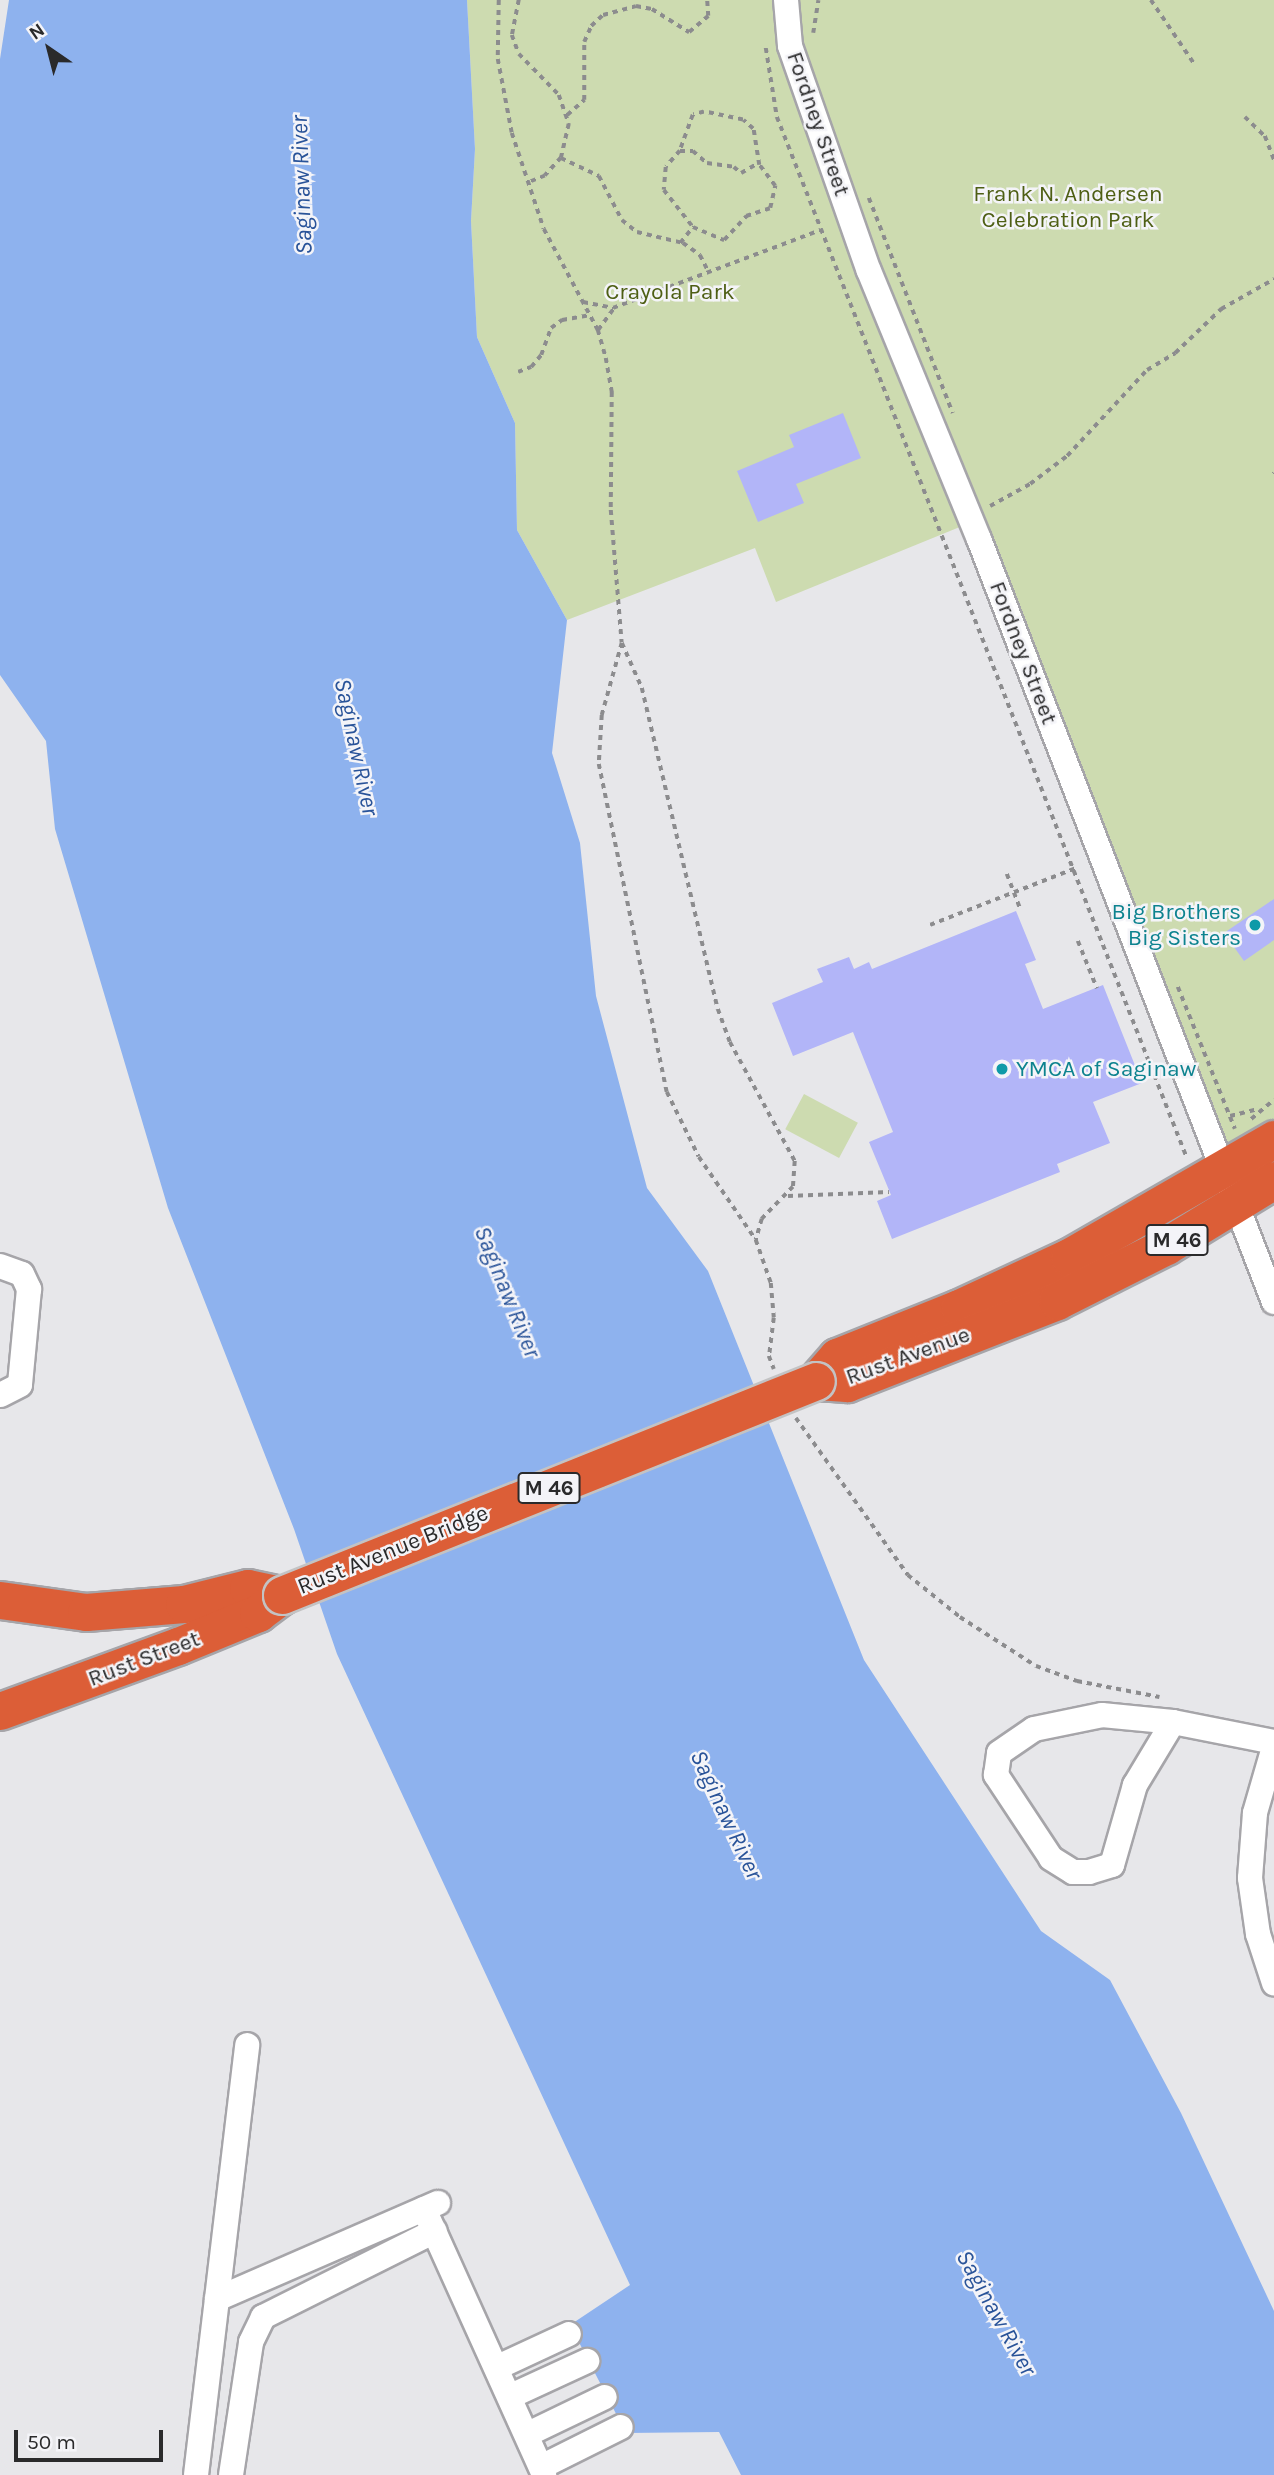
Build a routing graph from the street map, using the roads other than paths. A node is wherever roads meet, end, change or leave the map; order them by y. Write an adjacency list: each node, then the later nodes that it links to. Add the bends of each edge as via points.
1 (786, 0): 3 (street, Fordney Street, via 790,46 869,271 979,539)
2 (1267, 1124): 3 (highway, Rust Avenue / M 46)
3 (1217, 1179): 4 (highway, Rust Avenue / M 46); 6 (street, Fordney Street); 7 (highway, Rust Avenue / M 46, via 1033,1275 836,1357)
4 (1274, 1180)
5 (0, 1266): 8 (street, via 22,1274 29,1289 20,1385)
6 (1274, 1302)
7 (803, 1393): 9 (highway, Rust Avenue Bridge / M 46, bridge)
8 (0, 1395)
9 (282, 1595): 10 (highway, via 248,1588 184,1604 109,1611 56,1610); 11 (highway, Rust Street / M 46, via 258,1614)
10 (0, 1600)
11 (0, 1711)
12 (1173, 1722): 12 (street, via 1102,1715 1034,1729 999,1753 996,1775 1051,1858 1073,1872 1089,1872 1112,1865 1135,1785); 13 (street)
13 (1274, 1744): 14 (street, via 1255,1814 1250,1878 1258,1934)
14 (1274, 1983)
15 (247, 2045): 17 (street)
16 (433, 2215): 17 (street); 20 (street); 27 (street, via 263,2317 251,2342)
17 (217, 2298): 26 (street)
18 (569, 2334): 20 (street)
19 (587, 2361): 21 (street)
20 (498, 2367): 21 (street)
21 (511, 2396): 24 (street)
22 (605, 2397): 24 (street)
23 (621, 2427): 25 (street)
24 (528, 2434): 25 (street)
25 (542, 2471)
26 (196, 2475)
27 (230, 2475)

